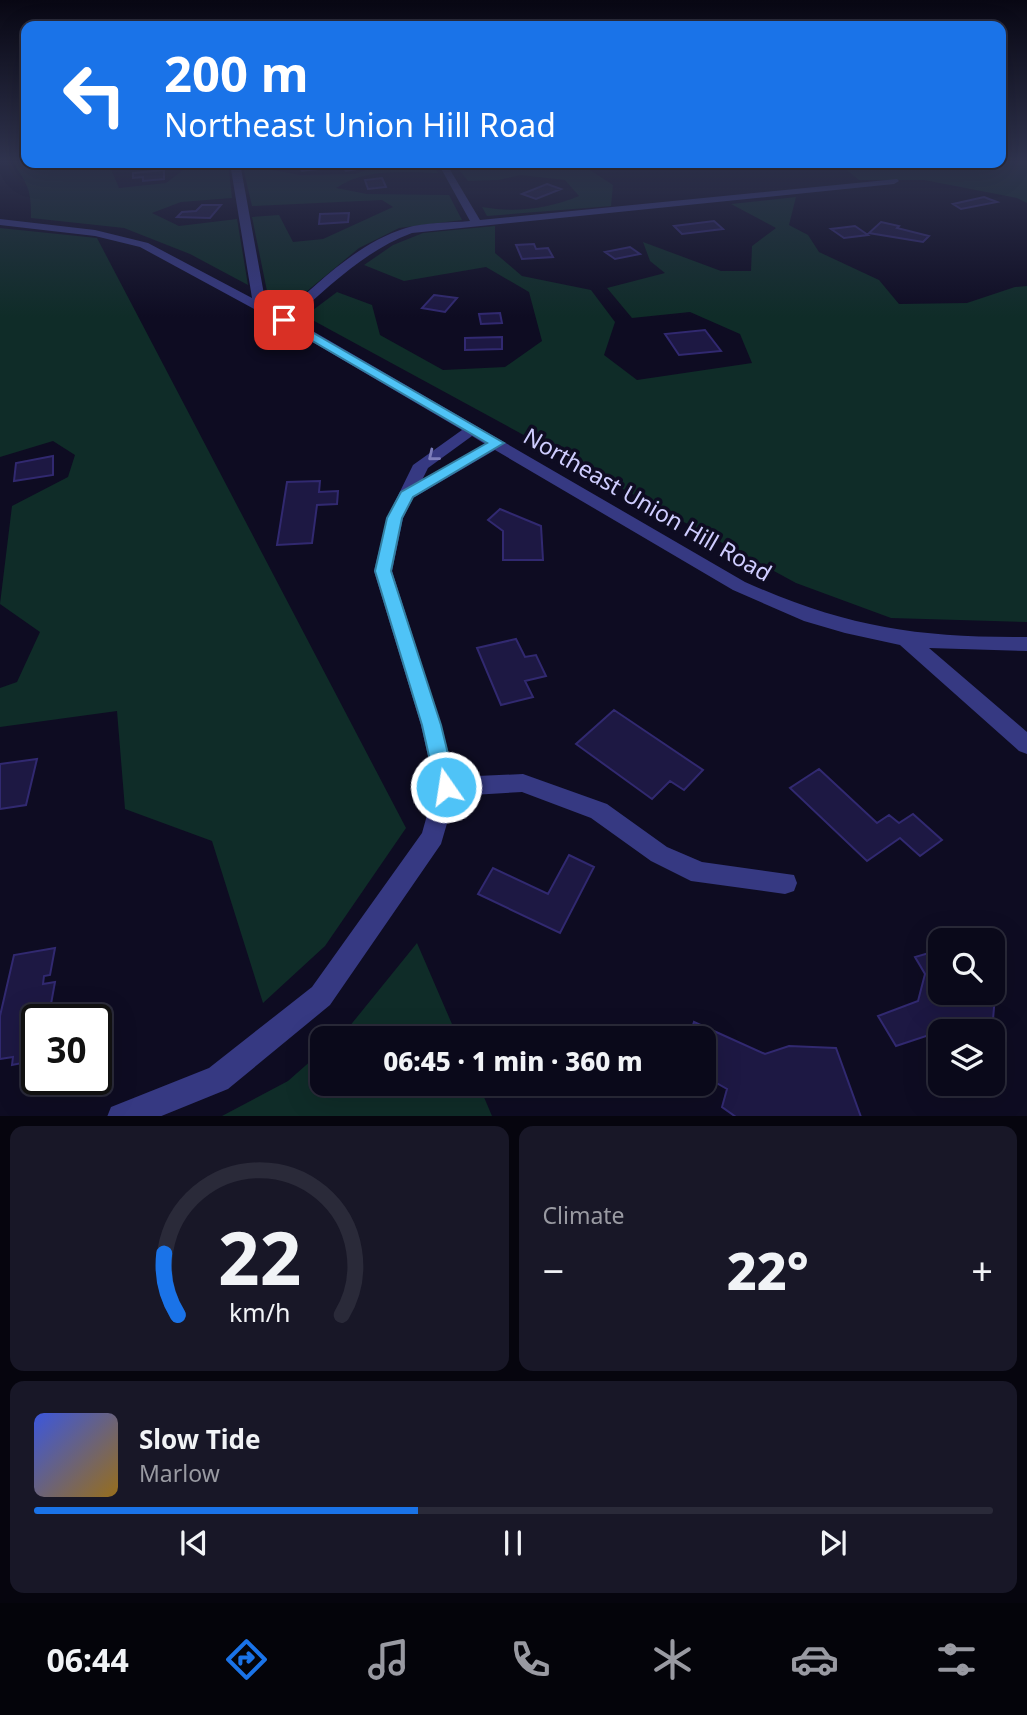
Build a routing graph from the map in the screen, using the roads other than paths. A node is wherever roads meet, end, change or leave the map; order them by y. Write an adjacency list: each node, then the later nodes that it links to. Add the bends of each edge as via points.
1 (244, 213): 6 (street)
2 (471, 213): 5 (street)
3 (567, 213): 5 (street)
4 (0, 222): 6 (street, Northeast Union Hill Road, via 120,237 144,245)
5 (476, 222): 7 (street, via 399,233 356,258)
6 (260, 307): 7 (street, Northeast Union Hill Road)
7 (284, 320): 8 (street, Northeast Union Hill Road)
8 (473, 429): 9 (street, Northeast Union Hill Road); 10 (street, one-way to 10, via 421,465)
9 (497, 443): 10 (street); 11 (street, Northeast Union Hill Road, via 777,605 854,631)
10 (407, 495): 14 (street, via 395,518 383,571)
11 (907, 640): 12 (street, Northeast Union Hill Road, via 974,646); 13 (street)
12 (1027, 644)
13 (1027, 745)
14 (446, 787): 15 (street, via 523,783 599,811 659,854 700,873); 16 (street, via 433,837 321,996 218,1079)
15 (785, 883)
16 (121, 1116)

